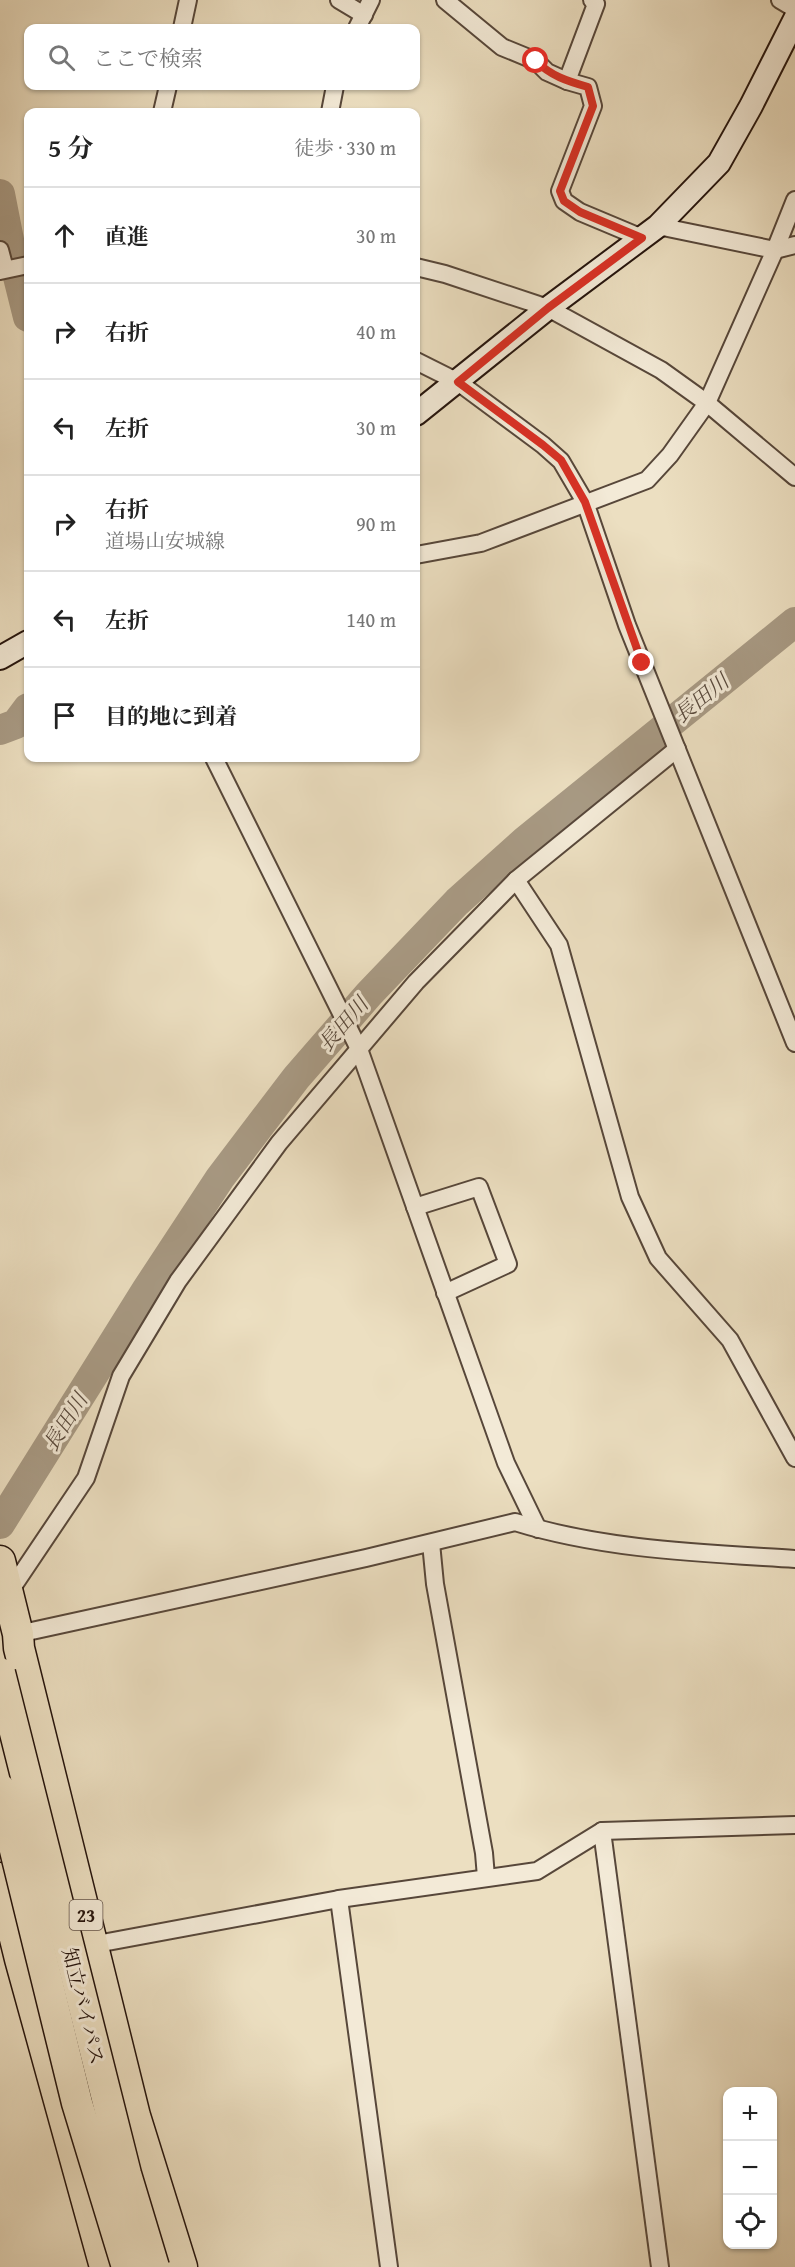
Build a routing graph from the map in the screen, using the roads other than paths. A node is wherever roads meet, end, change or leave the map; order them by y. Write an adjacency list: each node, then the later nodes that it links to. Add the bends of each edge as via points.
1 (188, 0): 9 (street)
2 (339, 0): 7 (street)
3 (445, 0): 10 (street, via 502,47 536,61 547,72)
4 (592, 0): 10 (street, via 596,4)
5 (780, 0): 6 (street)
6 (795, 9)
7 (364, 14)
8 (795, 19): 16 (main road, via 719,163)
9 (183, 24)
10 (567, 81): 16 (street, via 588,87 593,106 560,191 564,201 580,212)
11 (167, 90): 13 (street)
12 (334, 90): 14 (street)
13 (163, 108)
14 (331, 108)
15 (795, 200): 19 (street)
16 (650, 232): 19 (street); 23 (main road)
17 (795, 245): 19 (street)
18 (0, 250): 22 (street)
19 (776, 250): 26 (street)
20 (24, 267): 22 (street)
21 (420, 268): 23 (street)
22 (3, 270)
23 (548, 308): 25 (main road); 26 (street, via 661,370)
24 (420, 363): 25 (street)
25 (458, 382): 27 (main road); 29 (street, via 561,460)
26 (707, 403): 28 (street); 29 (street, via 647,480)
27 (420, 411)
28 (795, 477)
29 (585, 502): 30 (street, via 481,543); 33 (street, via 627,625)
30 (420, 554)
31 (24, 644): 32 (main road)
32 (0, 658)
33 (677, 748): 35 (street); 36 (street)
34 (216, 762): 37 (street)
35 (516, 880): 37 (street, via 416,982); 40 (street, via 560,945 630,1197 658,1258 730,1340)
36 (795, 1043)
37 (359, 1049): 38 (street); 45 (street, via 279,1143 178,1281 121,1376 86,1478)
38 (415, 1207): 39 (street); 39 (street, via 479,1187 508,1264)
39 (446, 1293): 41 (street, via 506,1463)
40 (795, 1458)
41 (538, 1529): 42 (street, via 515,1522); 43 (street, via 648,1549)
42 (431, 1543): 46 (street); 52 (street)
43 (795, 1559)
44 (0, 1561): 45 (highway, 23)
45 (4, 1600): 46 (highway, 23)
46 (18, 1635): 54 (highway, 23)
47 (0, 1673): 58 (highway, 知立バイパス / 23, bridge, via 126,2174)
48 (0, 1789): 57 (highway, 知立バイパス, bridge, via 77,2103)
49 (795, 1825): 50 (street)
50 (602, 1832): 52 (street, via 537,1871); 61 (street)
51 (0, 1878): 55 (highway)
52 (486, 1878): 53 (street)
53 (339, 1899): 54 (street); 60 (street)
54 (93, 1945): 55 (street); 59 (highway, 23, via 135,2116)
55 (10, 1960): 56 (highway)
56 (105, 2267)
57 (127, 2267)
58 (154, 2267)
59 (182, 2267)
60 (389, 2267)
61 (660, 2267)

